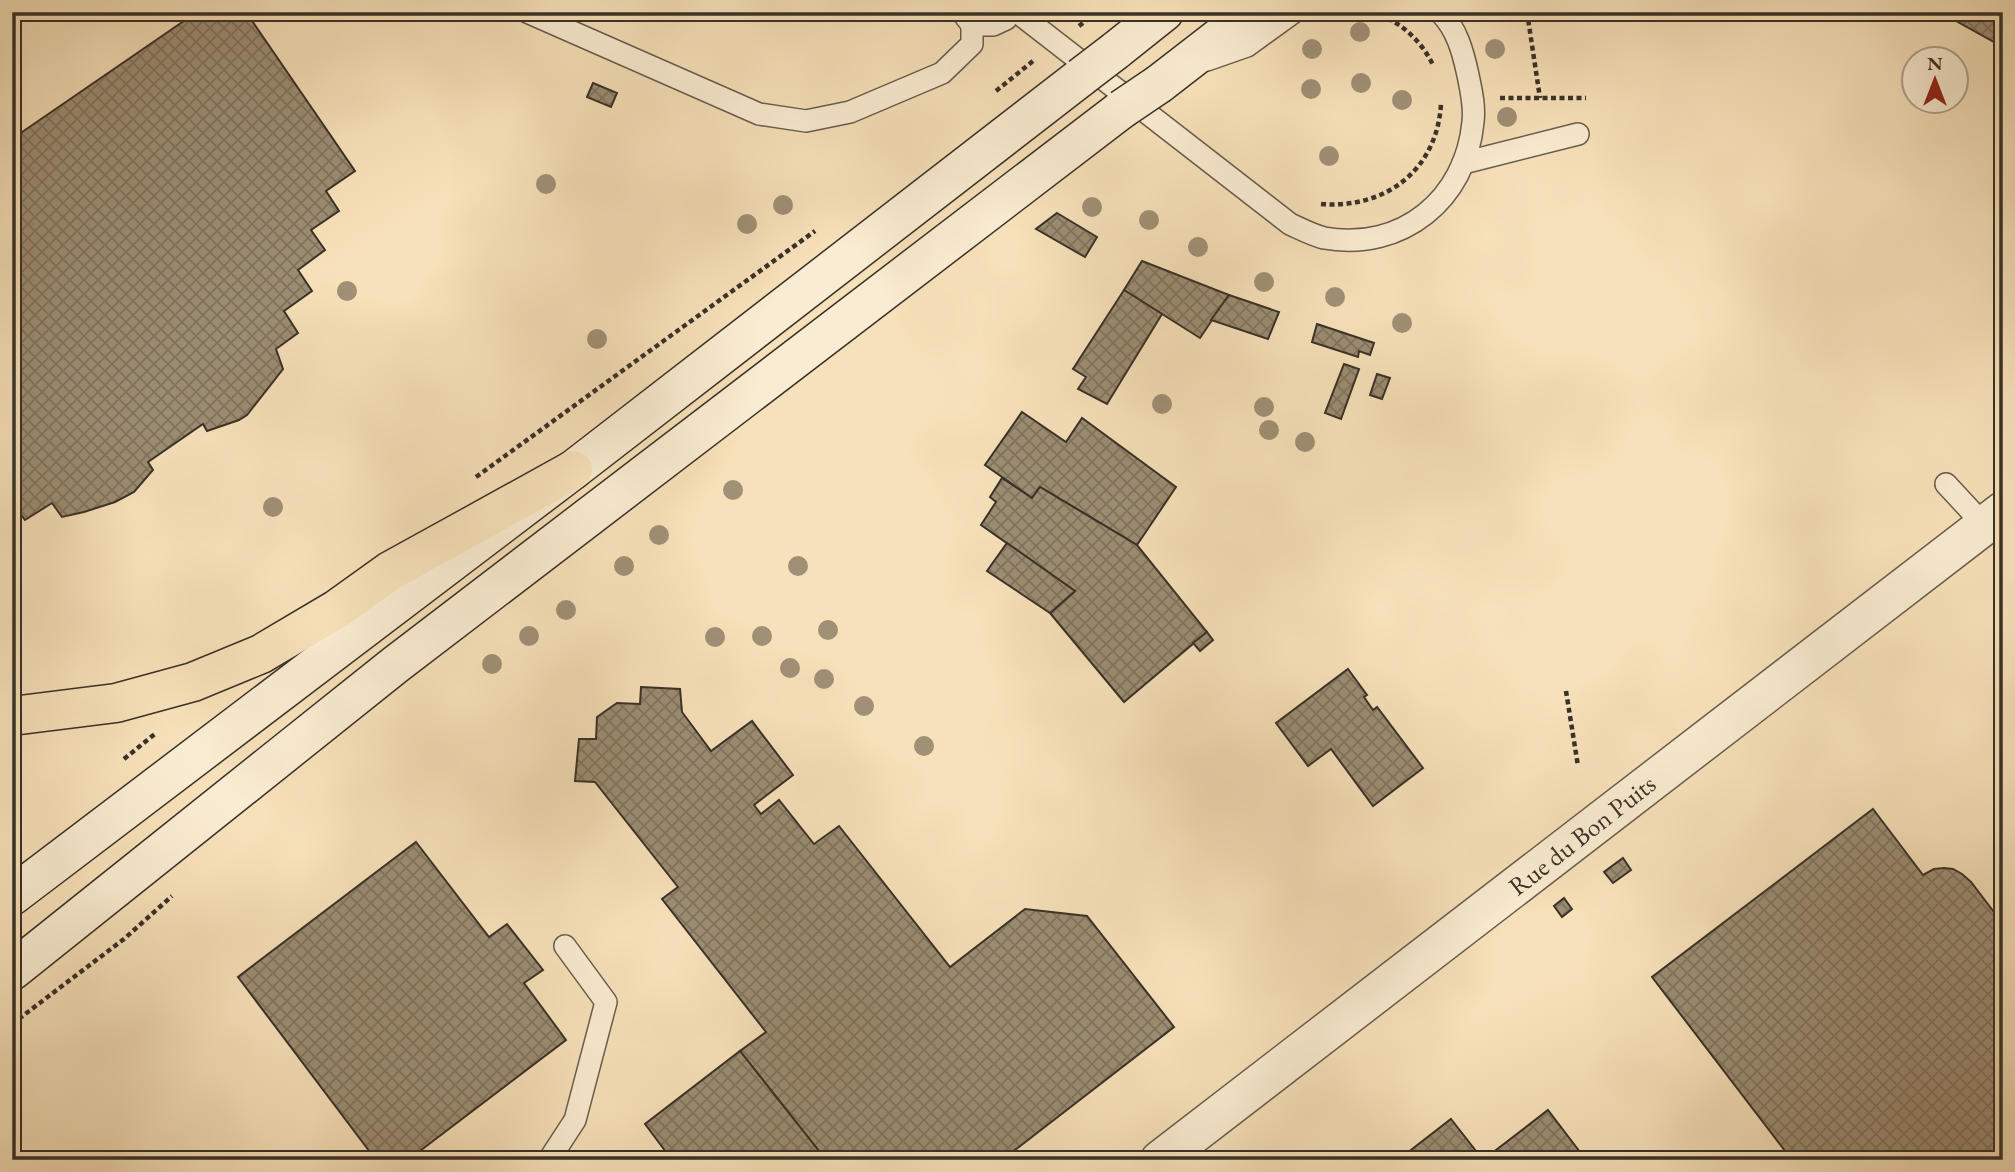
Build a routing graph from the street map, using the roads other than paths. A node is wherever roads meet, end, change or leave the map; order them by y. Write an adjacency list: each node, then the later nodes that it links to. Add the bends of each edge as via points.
1 (527, 12): 7 (lane, via 760,114 806,121 850,112 942,73 972,44)
2 (1164, 12): 11 (main road, bridge)
3 (1252, 12): 8 (main road)
4 (1294, 12): 8 (lane, via 1247,46)
5 (1440, 12): 10 (lane, via 1458,38 1473,98 1472,131)
6 (1011, 16): 7 (lane, via 993,25); 10 (lane, via 1275,214 1306,232 1346,240 1392,233 1431,211)
7 (967, 19)
8 (1167, 78): 17 (main road, bridge, via 395,665)
9 (1578, 134): 10 (lane)
10 (1463, 163)
11 (573, 470): 14 (highway, via 390,571 337,610 261,654 193,682 116,703); 15 (main road)
12 (1946, 484): 13 (lane)
13 (1994, 519): 19 (main road, Rue du Bon Puits)
14 (12, 716)
15 (12, 896)
16 (565, 946): 18 (lane, via 606,1002 575,1120)
17 (12, 971)
18 (549, 1160)
19 (1160, 1160)

